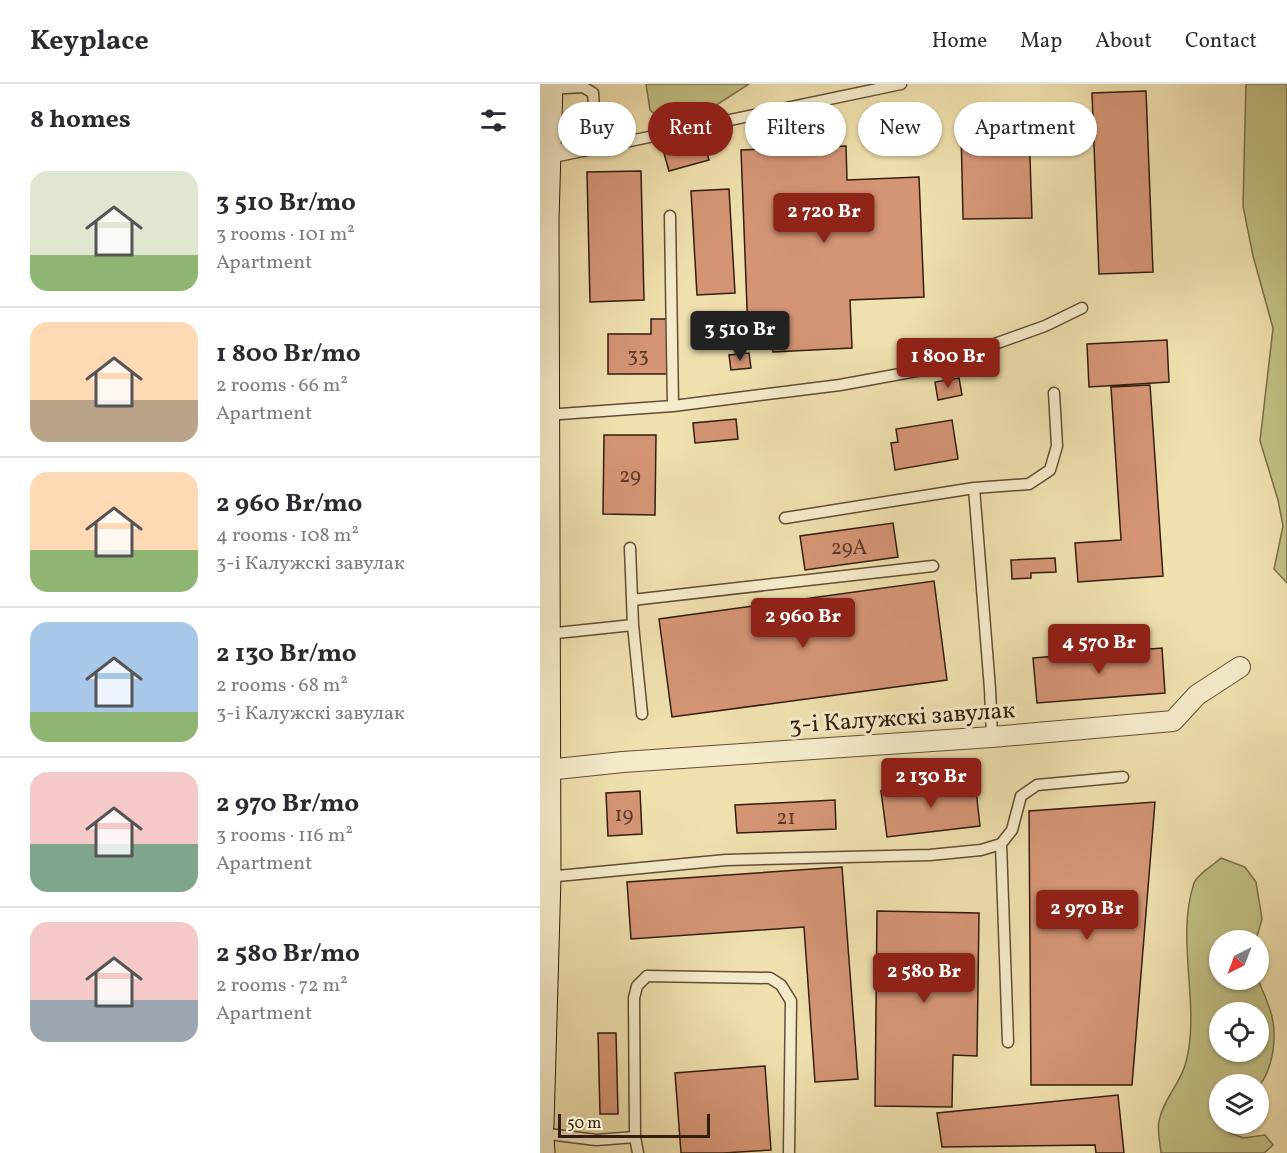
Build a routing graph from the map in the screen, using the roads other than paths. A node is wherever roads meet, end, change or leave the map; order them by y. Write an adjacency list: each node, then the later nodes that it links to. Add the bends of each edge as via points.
1 (901, 84): 3 (lane)
2 (546, 87): 3 (street); 3 (lane, via 583,87 593,93 595,118 584,135)
3 (546, 159): 5 (street)
4 (669, 216): 8 (lane)
5 (542, 220): 9 (street)
6 (1082, 308): 8 (lane, via 1045,326 921,370 840,385)
7 (1054, 393): 10 (lane, via 1057,446 1050,470 1029,484)
8 (674, 406): 9 (lane)
9 (546, 416): 16 (street)
10 (974, 488): 11 (lane); 19 (lane)
11 (785, 518)
12 (630, 548): 14 (lane)
13 (933, 566): 14 (lane)
14 (632, 600): 15 (lane)
15 (633, 625): 16 (lane); 18 (lane)
16 (547, 634): 20 (street)
17 (1240, 667): 19 (street, 3-і Калужскі завулак, via 1197,694 1173,721)
18 (642, 714)
19 (992, 737): 20 (street, 3-і Калужскі завулак)
20 (547, 770): 22 (street)
21 (1123, 777): 23 (lane, via 1037,784 1021,796 1012,830)
22 (544, 808): 24 (street)
23 (1001, 844): 24 (lane, via 930,855 726,860); 25 (lane)
24 (547, 877): 26 (street)
25 (1008, 1042)
26 (540, 1125)
27 (540, 1133): 28 (lane, via 596,1140)
28 (636, 1137): 31 (lane); 32 (lane, via 634,998 642,981 647,976 770,978 782,985 791,1001)
29 (540, 1138): 30 (street)
30 (541, 1153)
31 (638, 1153)
32 (789, 1153)

